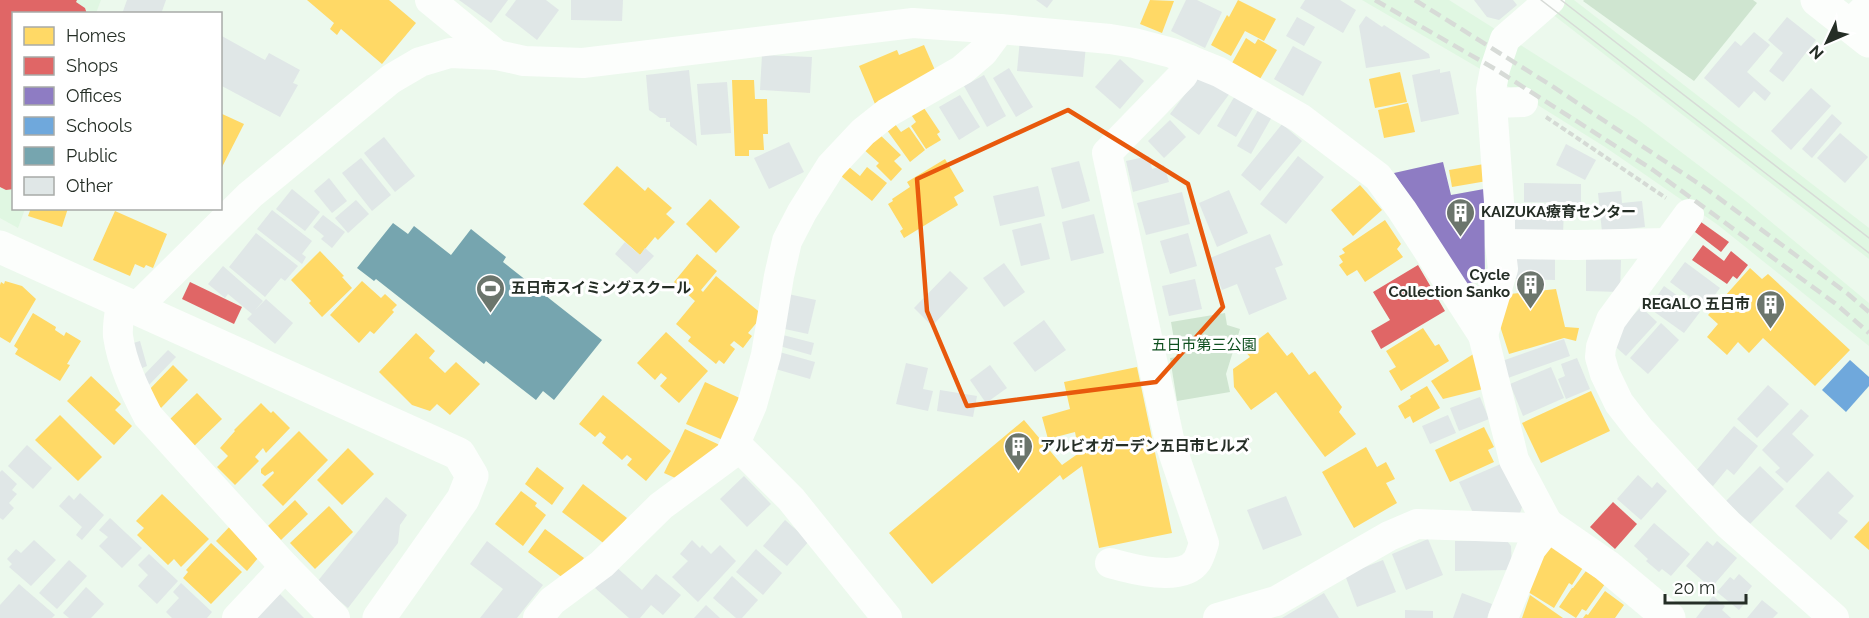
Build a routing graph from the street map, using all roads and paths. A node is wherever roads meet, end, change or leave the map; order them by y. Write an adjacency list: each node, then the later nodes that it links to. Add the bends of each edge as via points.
1 (430, 0): 7 (street)
2 (1550, 0): 10 (street, via 1505,39 1493,80)
3 (1817, 0): 5 (main road)
4 (913, 11): 6 (street); 7 (street, via 583,63 524,61)
5 (1862, 23)
6 (1000, 29): 8 (street, via 1118,40); 17 (street, via 983,52 962,70 887,114 863,132 831,166 787,241 766,355)
7 (497, 55): 15 (street, via 450,53 420,62 391,79 250,195)
8 (1190, 60): 16 (street, via 1228,76 1293,114 1378,177); 19 (street, via 1183,75 1107,153 1170,443 1204,543 1196,563 1178,573 1141,572)
9 (1523, 102): 10 (street); 11 (path)
10 (1492, 103): 13 (street)
11 (1689, 214): 12 (street)
12 (1667, 243): 13 (street); 29 (street, via 1611,320 1601,347 1605,374 1619,403 1640,430 1700,495)
13 (1500, 244): 16 (street, via 1503,269)
14 (2, 254): 15 (main road)
15 (128, 305): 20 (street, via 118,334 137,396 148,416); 24 (main road, via 459,454 472,476 463,498)
16 (1483, 335): 18 (street, via 1515,460)
17 (736, 444): 21 (street, via 730,455 661,506); 25 (street, via 791,499)
18 (1549, 526): 26 (street, via 1417,524 1276,601); 27 (street, via 1531,549); 28 (main road, via 1607,566)
19 (1110, 562)
20 (285, 567): 22 (street); 23 (street)
21 (554, 612)
22 (237, 618)
23 (335, 618)
24 (379, 618)
25 (887, 618)
26 (1218, 618)
27 (1503, 618)
28 (1669, 618)
29 (1834, 618)

